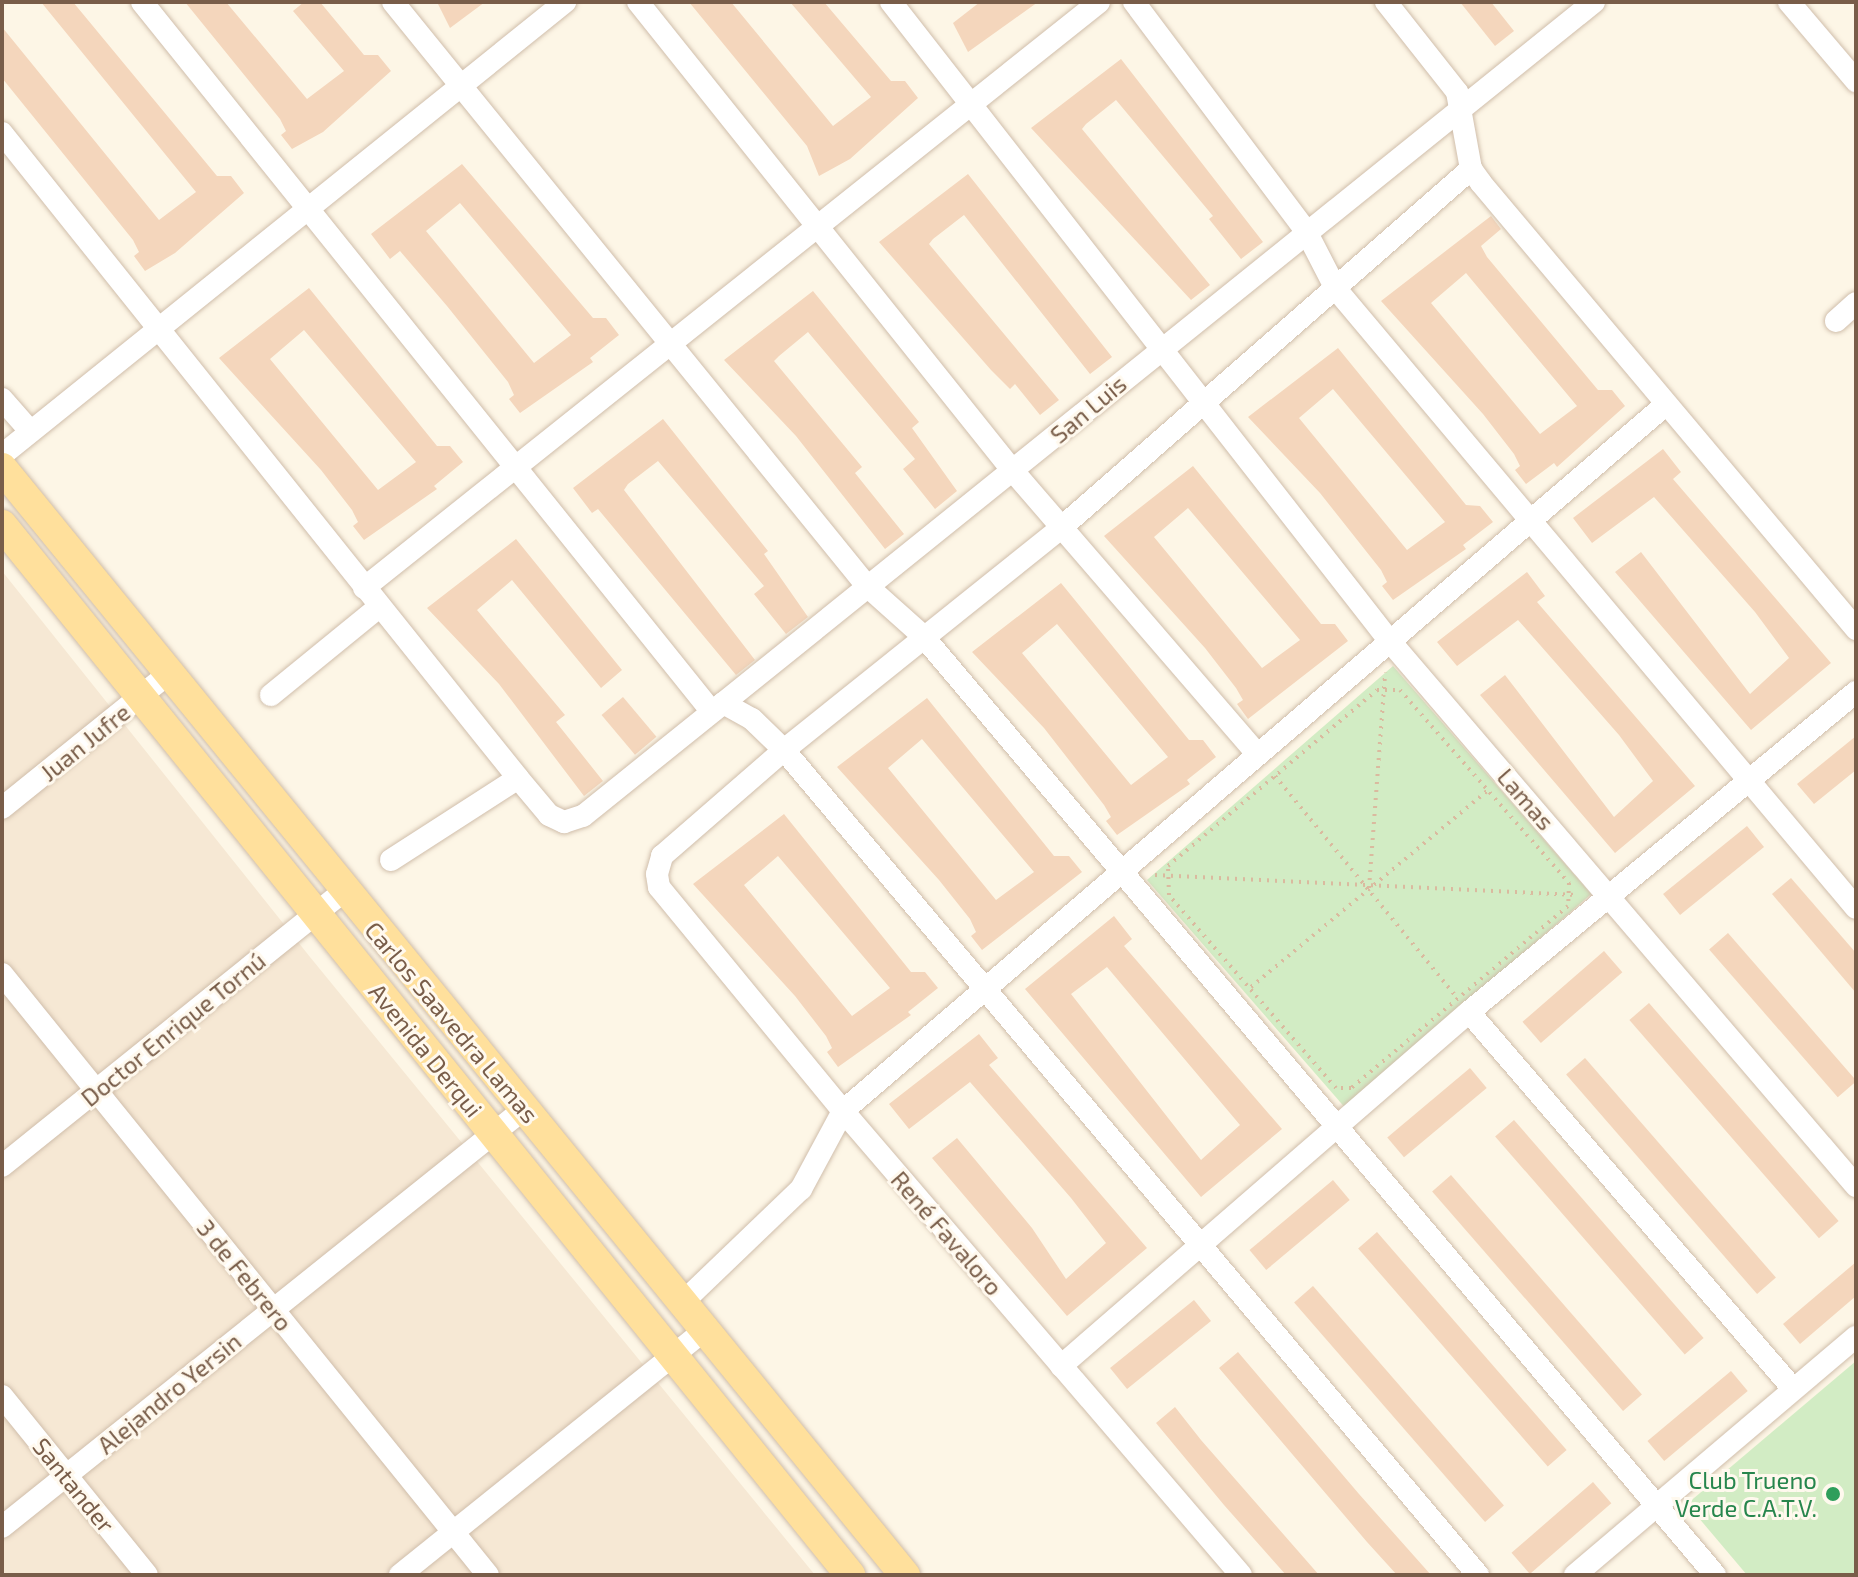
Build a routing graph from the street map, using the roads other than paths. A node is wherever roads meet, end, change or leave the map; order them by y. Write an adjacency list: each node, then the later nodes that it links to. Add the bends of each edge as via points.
1 (142, 2): 17 (street)
2 (393, 2): 12 (street)
3 (565, 2): 12 (street)
4 (638, 2): 18 (street)
5 (891, 2): 13 (street, Lamas)
6 (1099, 2): 13 (street)
7 (1134, 2): 19 (street)
8 (1386, 2): 14 (street, via 1457,92)
9 (1594, 2): 14 (street, San Luis)
10 (1789, 2): 11 (street)
11 (1856, 81)
12 (457, 83): 17 (street); 24 (street)
13 (973, 102): 18 (street); 25 (street, Lamas)
14 (1462, 107): 16 (street); 19 (street, San Luis)
15 (2, 133): 23 (street)
16 (1471, 169): 20 (street); 28 (street)
17 (306, 205): 23 (street); 31 (street)
18 (819, 224): 24 (street); 33 (street)
19 (1306, 231): 20 (street); 25 (street, San Luis)
20 (1336, 289): 27 (street); 34 (street)
21 (1856, 303): 22 (street)
22 (1836, 321)
23 (158, 328): 29 (street); 38 (street)
24 (668, 346): 31 (street); 37 (street)
25 (1164, 346): 27 (street, Lamas); 33 (street, San Luis)
26 (2, 399): 29 (street)
27 (1203, 406): 36 (street); 42 (street, Lamas)
28 (1664, 406): 34 (street); 40 (street)
29 (30, 431): 30 (street)
30 (2, 455)
31 (515, 466): 38 (street); 47 (street)
32 (2, 468): 43 (main road, Carlos Saavedra Lamas)
33 (1013, 471): 36 (street); 37 (street, San Luis)
34 (1528, 521): 42 (street); 51 (street)
35 (2, 525): 46 (main road, Avenida Derqui)
36 (1062, 527): 41 (street); 49 (street)
37 (867, 586): 41 (street); 47 (street, San Luis)
38 (364, 588): 39 (street)
39 (379, 607): 45 (street); 50 (street)
40 (1856, 629)
41 (923, 636): 48 (street); 54 (street)
42 (1388, 639): 49 (street); 56 (street, Lamas)
43 (168, 674): 46 (street, Juan Jufre); 55 (main road, Carlos Saavedra Lamas)
44 (1856, 692): 51 (street)
45 (271, 695)
46 (141, 697): 52 (street, Juan Jufre); 58 (main road, Avenida Derqui)
47 (717, 707): 48 (street, via 752,719); 50 (street, San Luis, via 583,816 564,822 549,815)
48 (784, 750): 60 (street); 64 (street, René Favaloro, via 662,856 659,887)
49 (1256, 753): 54 (street)
50 (518, 778): 53 (street)
51 (1748, 778): 56 (street); 57 (street)
52 (2, 808)
53 (391, 860)
54 (1116, 872): 60 (street); 65 (street)
55 (344, 891): 58 (street, Doctor Enrique Tornú); 63 (main road, Carlos Saavedra Lamas)
56 (1609, 895): 61 (street); 68 (street, Lamas)
57 (1856, 908)
58 (316, 914): 62 (street, Doctor Enrique Tornú); 66 (main road, Avenida Derqui)
59 (2, 974): 62 (street, 3 de Febrero)
60 (982, 989): 64 (street); 69 (street)
61 (1464, 1005): 65 (street); 76 (street)
62 (96, 1091): 67 (street, Doctor Enrique Tornú); 71 (street, 3 de Febrero)
63 (524, 1109): 66 (street, Alejandro Yersin); 70 (main road, Carlos Saavedra Lamas)
64 (843, 1111): 70 (street, via 801,1189); 75 (street, René Favaloro)
65 (1335, 1128): 69 (street); 79 (street)
66 (493, 1133): 71 (street, Alejandro Yersin); 74 (main road, Avenida Derqui)
67 (2, 1166)
68 (1856, 1186)
69 (1197, 1246): 75 (street); 88 (street)
70 (682, 1303): 72 (main road, Carlos Saavedra Lamas)
71 (273, 1309): 78 (street, Alejandro Yersin); 81 (street, 3 de Febrero)
72 (704, 1331): 74 (street); 86 (main road, Carlos Saavedra Lamas)
73 (1856, 1337): 76 (street)
74 (673, 1356): 81 (street); 85 (main road, Avenida Derqui)
75 (1061, 1366): 87 (street, René Favaloro)
76 (1793, 1389): 79 (street)
77 (2, 1396): 78 (street, Santander)
78 (66, 1475): 80 (street, Alejandro Yersin); 82 (street, Santander)
79 (1655, 1505): 89 (street); 90 (street)
80 (2, 1527)
81 (454, 1532): 83 (street); 84 (street, 3 de Febrero)
82 (147, 1575)
83 (400, 1575)
84 (488, 1575)
85 (850, 1575)
86 (905, 1575)
87 (1241, 1575)
88 (1478, 1575)
89 (1575, 1575)
90 (1715, 1575)

